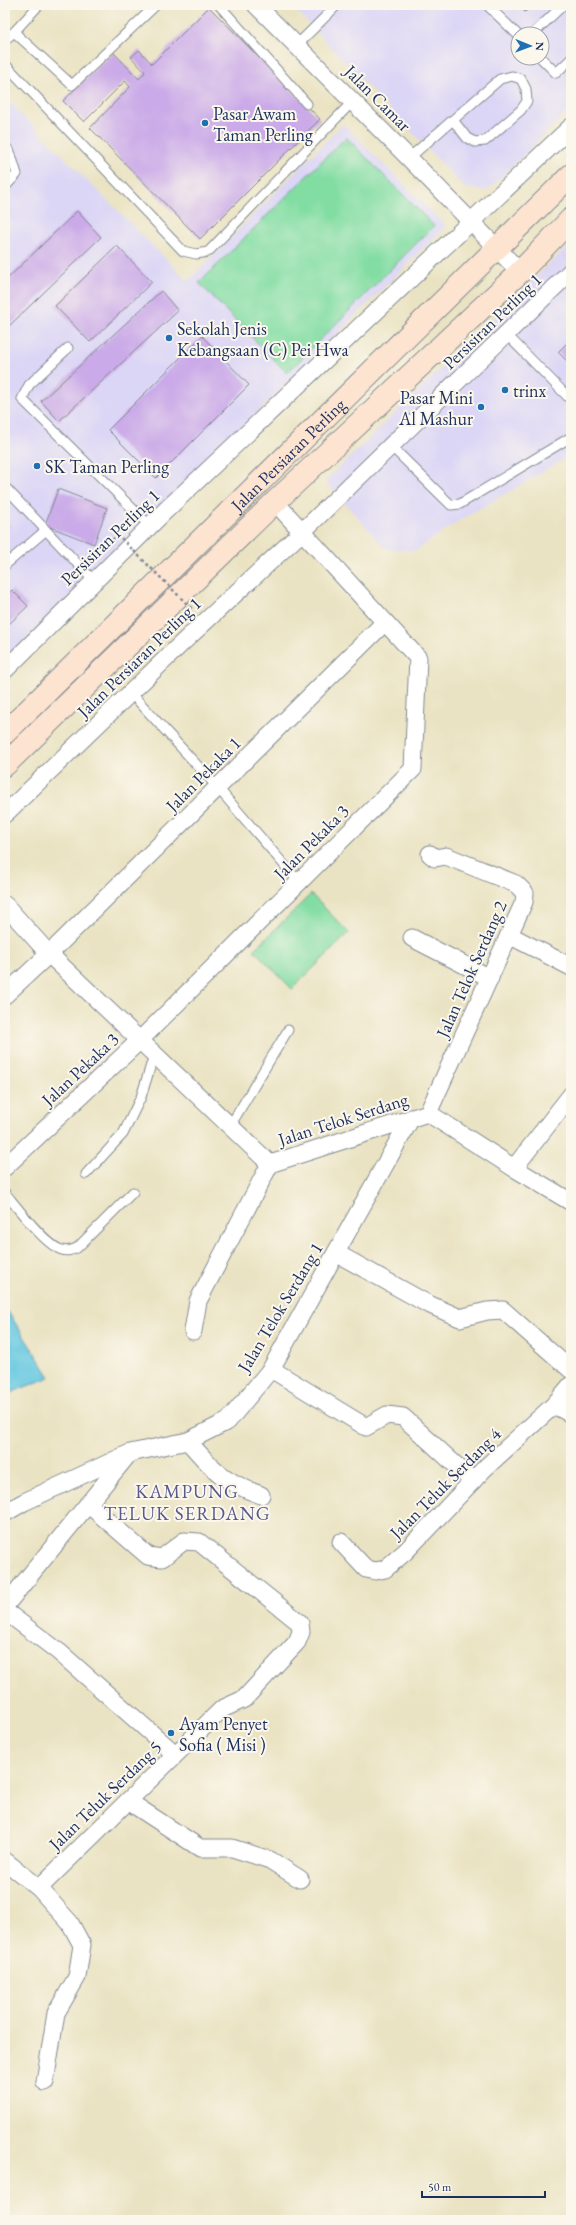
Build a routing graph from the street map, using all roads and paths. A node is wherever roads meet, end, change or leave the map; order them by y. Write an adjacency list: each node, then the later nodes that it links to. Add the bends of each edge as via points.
1 (39, 5): 10 (lane)
2 (156, 5): 10 (lane, via 72,85)
3 (219, 5): 17 (lane)
4 (256, 5): 12 (street, Jalan Camar)
5 (337, 5): 12 (lane)
6 (487, 5): 9 (lane)
7 (563, 5): 8 (lane)
8 (541, 26)
9 (510, 27)
10 (14, 32): 11 (lane)
11 (5, 40)
12 (297, 45): 16 (street, Jalan Camar)
13 (571, 59): 15 (lane, via 556,73)
14 (5, 64): 16 (lane, via 184,251 196,254 208,252)
15 (549, 66)
16 (353, 101): 21 (street, Jalan Camar)
17 (307, 104)
18 (453, 120): 18 (lane, via 500,79 512,76 521,79 526,89 527,101 521,110 485,141 475,142 467,138); 21 (lane)
19 (571, 127): 25 (street, Persisiran Perling 1)
20 (5, 146): 23 (lane, via 10,152 17,174)
21 (409, 158): 25 (street, Jalan Camar)
22 (570, 179): 26 (main road, Jalan Persiaran Perling)
23 (5, 187)
24 (571, 219): 28 (main road, Jalan Persiaran Perling)
25 (471, 220): 26 (street, Jalan Camar); 36 (street, Persisiran Perling 1)
26 (496, 247): 28 (street, Jalan Camar); 46 (main road, Jalan Persiaran Perling)
27 (571, 271): 29 (street, Persisiran Perling 1)
28 (520, 272): 35 (main road, Jalan Persiaran Perling)
29 (506, 334): 31 (lane); 33 (street, Persisiran Perling 1)
30 (68, 348): 36 (lane, via 29,385 22,400)
31 (571, 400)
32 (571, 437): 33 (lane, via 460,504 451,505)
33 (391, 446): 38 (street, Persisiran Perling 1)
34 (5, 487): 37 (lane)
35 (274, 502): 38 (street, Jalan Pekaka 3); 47 (main road, Jalan Persiaran Perling)
36 (150, 526): 41 (street, Persisiran Perling 1)
37 (45, 531): 40 (lane); 41 (lane)
38 (302, 532): 42 (street, Jalan Pekaka 3); 45 (street, Jalan Persiaran Perling 1)
39 (99, 552): 43 (path, bridge, via 118,535 191,608)
40 (5, 565)
41 (94, 580): 44 (street, Persisiran Perling 1)
42 (385, 622): 48 (street, Jalan Pekaka 1); 51 (street, Jalan Pekaka 3, via 418,658 413,769)
43 (168, 630)
44 (5, 670)
45 (130, 692): 48 (lane); 49 (street, Jalan Persiaran Perling 1)
46 (5, 733)
47 (5, 765)
48 (218, 788): 51 (lane); 55 (street, Jalan Pekaka 1)
49 (5, 814)
50 (430, 854): 53 (street, Jalan Telok Serdang 2, via 436,858 446,856 521,887 525,893 524,902)
51 (299, 882): 60 (street, Jalan Pekaka 3)
52 (5, 905): 55 (street)
53 (509, 935): 56 (street); 57 (street, Jalan Telok Serdang 2)
54 (412, 938): 57 (street)
55 (49, 954): 58 (street, Jalan Pekaka 1); 60 (street)
56 (571, 967)
57 (490, 978): 63 (street, Jalan Telok Serdang 2)
58 (5, 995)
59 (288, 1030): 65 (lane)
60 (139, 1041): 61 (street); 67 (street, Jalan Pekaka 3)
61 (154, 1055): 65 (street); 69 (lane, via 141,1097 123,1134)
62 (571, 1095): 68 (street)
63 (428, 1113): 64 (street, Jalan Telok Serdang); 68 (street, Jalan Telok Serdang)
64 (411, 1118): 66 (street, Jalan Telok Serdang); 73 (street, Jalan Telok Serdang 1)
65 (230, 1126): 66 (street)
66 (270, 1164): 74 (street, via 198,1301)
67 (5, 1167)
68 (514, 1168): 72 (street, Jalan Telok Serdang)
69 (86, 1174)
70 (133, 1192): 71 (lane, via 77,1248 69,1251 61,1250 51,1243)
71 (5, 1193)
72 (571, 1202)
73 (336, 1253): 75 (street, Jalan Telok Serdang 1); 76 (street, via 426,1303 460,1318 503,1310)
74 (194, 1331)
75 (271, 1369): 80 (street, Jalan Telok Serdang 1, via 228,1421); 82 (street, via 366,1427 387,1415 403,1417)
76 (571, 1370)
77 (571, 1385): 78 (street, Jalan Teluk Serdang 4)
78 (554, 1405): 79 (street); 82 (street, Jalan Teluk Serdang 4)
79 (571, 1414)
80 (188, 1441): 81 (street, Jalan Telok Serdang 1); 83 (street, via 213,1470 237,1486)
81 (130, 1453): 84 (street); 85 (street, Jalan Telok Serdang 1)
82 (473, 1481): 86 (street, Jalan Teluk Serdang 4, via 405,1552 385,1569 366,1569)
83 (261, 1495)
84 (88, 1504): 87 (street); 89 (street, Jalan Teluk Serdang 5, via 148,1556 162,1558 184,1541 199,1542 300,1623 301,1632 297,1642 244,1699 222,1709)
85 (5, 1513)
86 (342, 1542)
87 (5, 1606)
88 (5, 1611): 89 (street, via 59,1652)
89 (175, 1754): 90 (street, Jalan Teluk Serdang 5)
90 (128, 1801): 92 (street, via 200,1848 232,1848 270,1860); 93 (street, Jalan Teluk Serdang 5)
91 (5, 1861): 93 (street)
92 (300, 1879)
93 (39, 1888): 94 (street, via 70,1923 82,1945 77,1977 56,2013)
94 (45, 2082)

